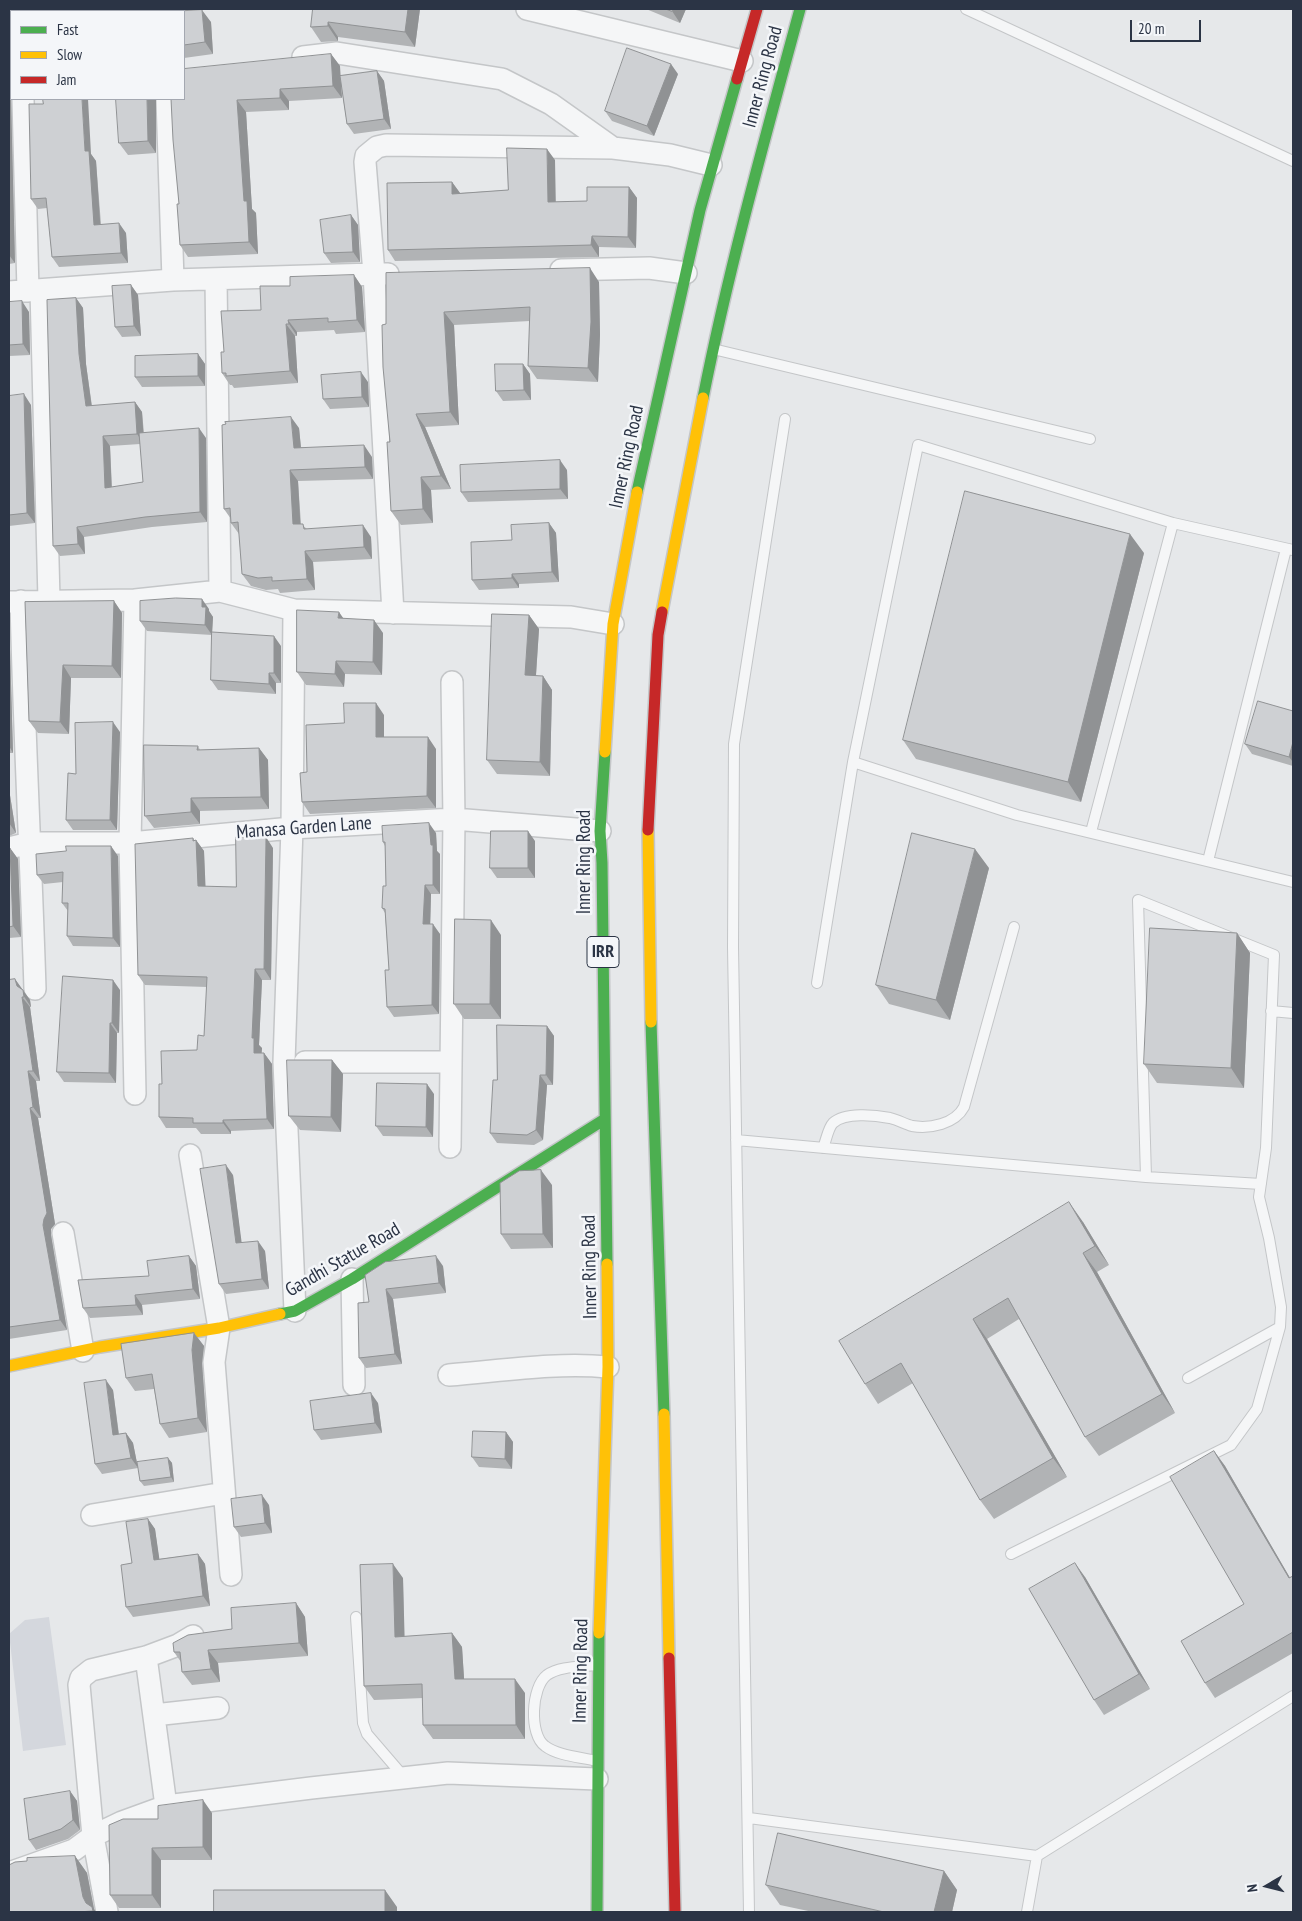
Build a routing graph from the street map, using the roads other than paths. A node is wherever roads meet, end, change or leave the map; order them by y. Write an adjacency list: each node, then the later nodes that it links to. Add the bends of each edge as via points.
1 (526, 9): 5 (street)
2 (757, 9): 7 (main road, Inner Ring Road / IRR)
3 (800, 9): 20 (main road, Inner Ring Road)
4 (966, 9): 11 (lane)
5 (552, 12): 7 (street)
6 (282, 59): 10 (street, via 337,53 502,79 551,104)
7 (742, 61): 12 (main road, Inner Ring Road / IRR)
8 (23, 100): 19 (street)
9 (167, 100): 18 (street)
10 (613, 148): 12 (street, via 670,155); 15 (street, via 377,147 364,162)
11 (1293, 161)
12 (711, 166): 14 (main road, Inner Ring Road / IRR)
13 (541, 270): 14 (street, via 649,268)
14 (686, 273): 31 (main road, Inner Ring Road / IRR, via 632,519)
15 (374, 274): 16 (street); 17 (street); 30 (street)
16 (403, 274)
17 (216, 279): 18 (street); 25 (street)
18 (173, 280): 19 (street)
19 (26, 291): 26 (street)
20 (712, 348): 22 (lane); 89 (main road, Inner Ring Road, via 658,635 648,834)
21 (785, 419): 52 (lane, via 734,744)
22 (1090, 439)
23 (1173, 523): 24 (lane); 33 (lane, via 918,445); 37 (lane)
24 (1290, 550): 41 (lane)
25 (220, 591): 27 (street); 29 (street)
26 (49, 600): 27 (street); 28 (street)
27 (135, 600): 39 (street)
28 (15, 601): 38 (street)
29 (294, 610): 30 (street); 35 (street)
30 (392, 613): 31 (street, via 571,618)
31 (613, 624): 36 (main road, Inner Ring Road / IRR)
32 (452, 682): 34 (street)
33 (852, 762): 37 (lane, via 1017,815); 44 (lane)
34 (454, 819): 35 (street, Manasa Garden Lane); 36 (street, Manasa Garden Lane); 49 (street)
35 (292, 828): 39 (street, Manasa Garden Lane); 48 (street)
36 (600, 831): 51 (main road, Inner Ring Road / IRR)
37 (1091, 832): 41 (lane)
38 (30, 843): 39 (street, Manasa Garden Lane); 40 (street, Manasa Garden Lane); 45 (street)
39 (130, 843): 50 (street)
40 (9, 848)
41 (1208, 861): 42 (lane)
42 (1293, 882)
43 (1014, 927): 54 (lane, via 960,1114 950,1121 913,1126 890,1118 852,1115 832,1124)
44 (817, 983)
45 (34, 989)
46 (1271, 1011): 47 (lane); 56 (lane, via 1274,955 1138,900); 57 (lane, via 1266,1148)
47 (1293, 1013)
48 (284, 1062): 49 (street); 60 (street)
49 (450, 1062): 53 (street)
50 (135, 1094)
51 (606, 1119): 59 (main road, Gandhi Statue Road); 65 (main road, Inner Ring Road / IRR)
52 (736, 1140): 54 (lane); 83 (lane)
53 (450, 1147)
54 (824, 1148): 56 (lane)
55 (190, 1154): 62 (street)
56 (1146, 1177): 57 (lane)
57 (1261, 1184): 61 (lane, via 1259,1197 1281,1307)
58 (63, 1233): 63 (street)
59 (352, 1279): 60 (main road, Gandhi Statue Road); 68 (street)
60 (295, 1311): 62 (main road, Gandhi Statue Road)
61 (1280, 1326): 67 (lane); 71 (lane, via 1258,1409 1231,1445)
62 (219, 1328): 63 (main road, Gandhi Statue Road); 69 (street, via 214,1362)
63 (82, 1351): 64 (main road, Gandhi Statue Road)
64 (9, 1366)
65 (608, 1367): 66 (street, via 591,1365); 76 (main road, Inner Ring Road / IRR)
66 (449, 1375)
67 (1188, 1378)
68 (354, 1385)
69 (224, 1493): 70 (street); 72 (street)
70 (92, 1515)
71 (1011, 1554)
72 (231, 1575)
73 (356, 1617): 81 (lane, via 363,1723 367,1734)
74 (193, 1636): 75 (street)
75 (146, 1657): 79 (street); 84 (street, via 91,1670 81,1678 79,1685)
76 (598, 1665): 80 (main road, Inner Ring Road / IRR); 80 (lane, via 561,1670 547,1676 538,1686 534,1722 538,1740 546,1747)
77 (1293, 1696): 85 (lane)
78 (218, 1708): 79 (street)
79 (154, 1715): 82 (street)
80 (597, 1770): 81 (street, via 448,1773); 88 (main road, Inner Ring Road / IRR)
81 (405, 1778): 82 (street)
82 (166, 1806): 84 (street)
83 (748, 1818): 85 (lane); 90 (lane)
84 (93, 1836): 86 (street, via 74,1850); 87 (street)
85 (1037, 1856): 91 (lane)
86 (9, 1873)
87 (108, 1912)
88 (597, 1912)
89 (675, 1912)
90 (749, 1912)
91 (1026, 1912)

